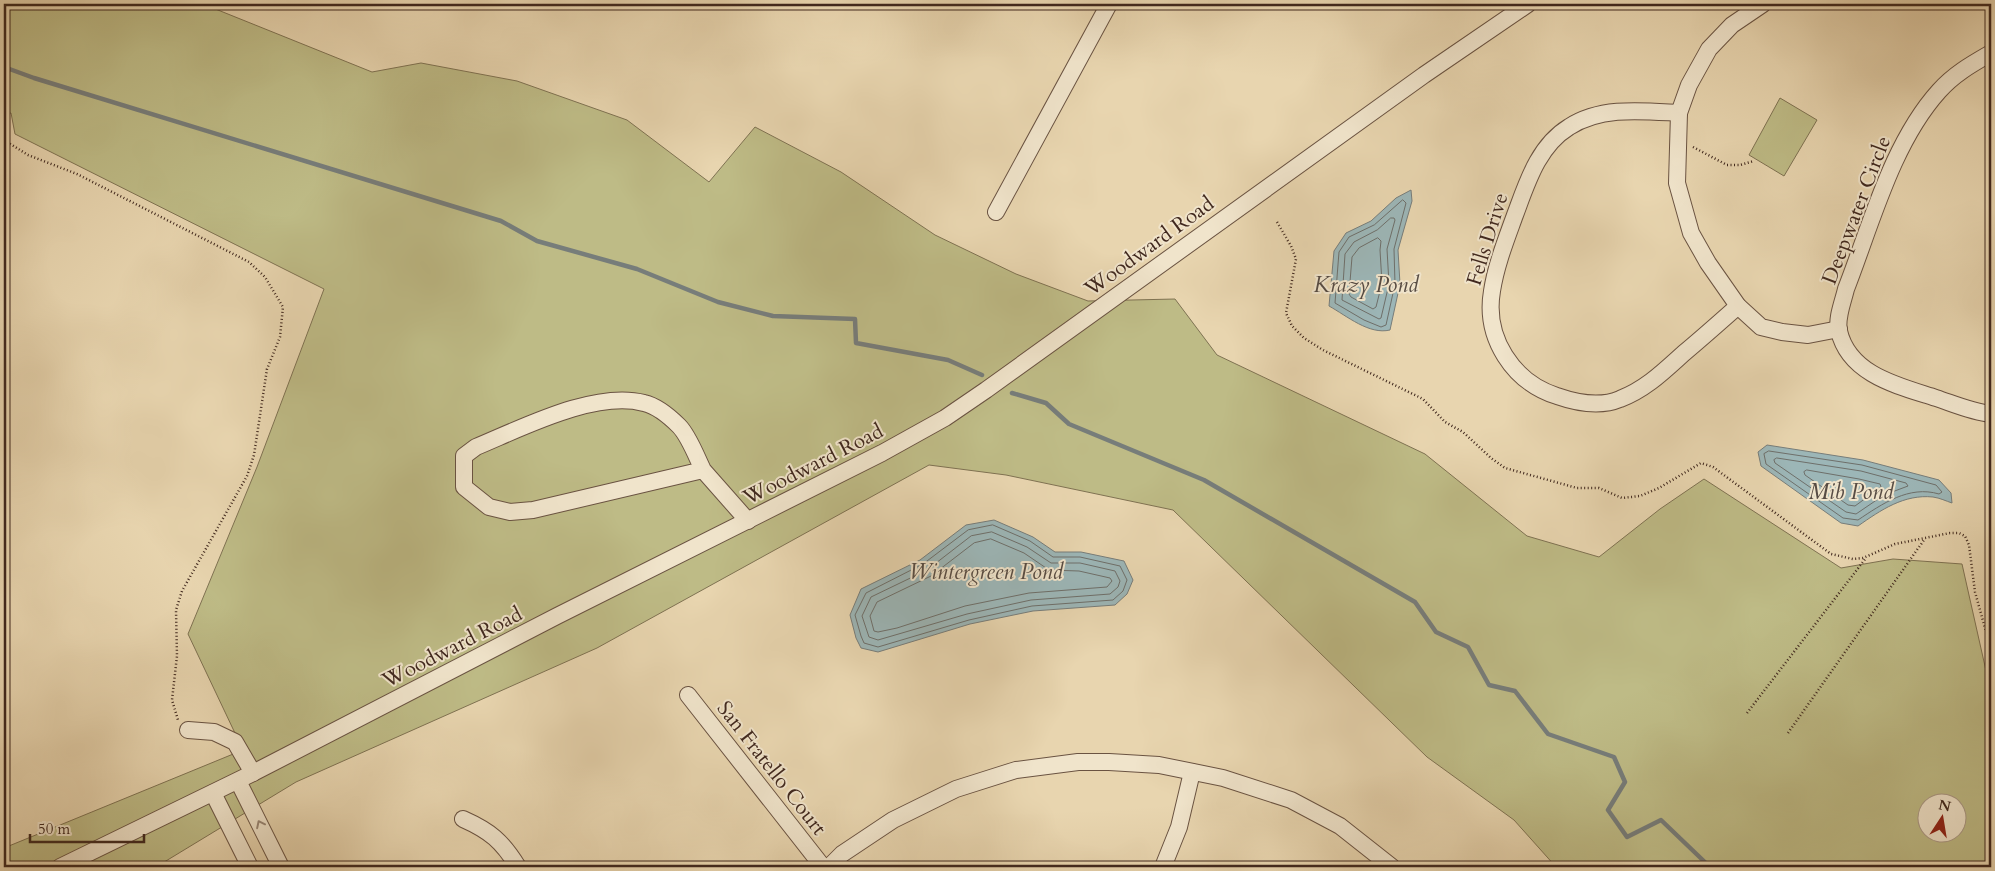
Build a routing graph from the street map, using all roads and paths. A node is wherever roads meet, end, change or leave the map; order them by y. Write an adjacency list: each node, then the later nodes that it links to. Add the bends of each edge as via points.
1 (1110, 4): 9 (street)
2 (1528, 4): 15 (street, Woodward Road, via 1424,74 945,418)
3 (1763, 4): 5 (street, via 1732,25 1709,49)
4 (1991, 53): 12 (street, Deepwater Circle, via 1968,66 1939,91 1910,132 1894,164 1846,289)
5 (1680, 113): 7 (street); 11 (street, Fells Drive, via 1612,112 1570,126 1553,140 1529,178 1497,267 1490,312 1496,334 1503,354 1528,383 1565,399 1603,403 1619,400 1651,383)
6 (4, 140): 21 (path, via 28,155 78,174 250,262 265,277 283,307 280,337 267,369 254,456 247,476 182,590 176,610 177,656 172,700 178,722)
7 (1677, 142): 8 (path, via 1697,148 1727,165); 11 (street, via 1677,183 1691,233)
8 (1754, 161)
9 (996, 212)
10 (1277, 222): 17 (path, via 1296,259 1286,313 1292,326 1323,350 1423,400 1445,422 1464,432 1505,468 1577,488 1599,488 1622,498 1640,496 1659,488 1701,463 1713,467 1831,554 1853,559)
11 (1738, 306): 12 (street, via 1761,327 1782,332 1808,335)
12 (1838, 329): 13 (street, via 1849,353 1876,376 1972,411)
13 (1991, 414)
14 (703, 470): 14 (street, via 533,510 510,512 489,507 464,487 464,456 476,447 576,407 611,400 645,403 668,417 681,428); 15 (street)
15 (748, 521): 24 (street, Woodward Road)
16 (1924, 538): 17 (path, via 1896,544); 18 (path, via 1950,533 1965,536); 22 (path)
17 (1867, 557): 20 (path)
18 (1991, 650)
19 (688, 695): 32 (street, San Fratello Court)
20 (1747, 713)
21 (188, 730): 24 (street, via 214,732 235,742)
22 (1788, 733)
23 (1192, 772): 33 (street, via 1159,765 1109,762 1078,762 1016,770 956,789 893,820); 34 (street, via 1179,827); 35 (street, via 1291,800 1340,826)
24 (253, 773): 25 (street, Woodward Road)
25 (238, 781): 26 (street, Woodward Road); 30 (street, one-way to 25)
26 (212, 793): 28 (street, Woodward Road); 29 (street)
27 (462, 819): 31 (street, via 484,828 508,850)
28 (60, 867)
29 (250, 867)
30 (281, 867)
31 (518, 867)
32 (823, 867)
33 (828, 867)
34 (1163, 867)
35 (1392, 867)

